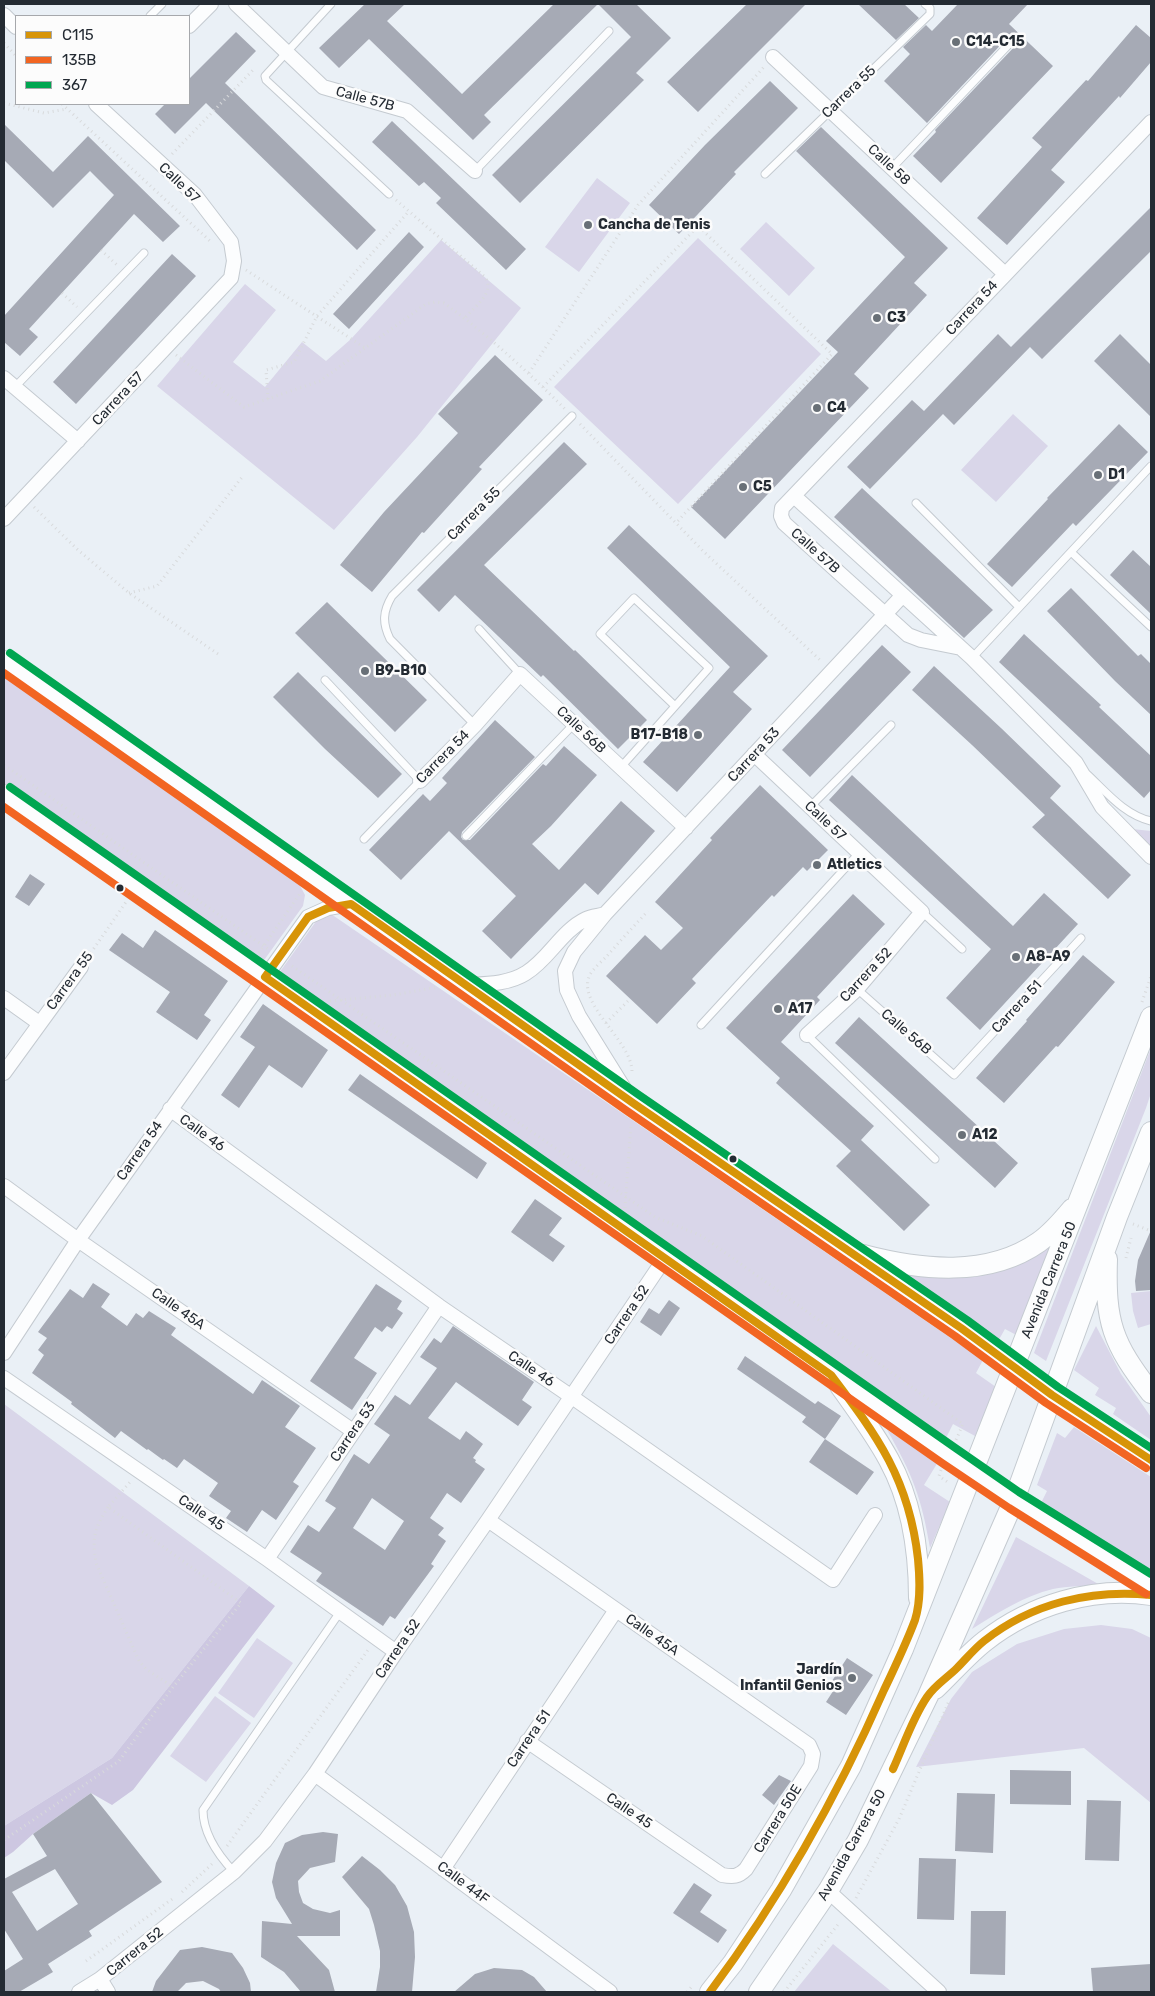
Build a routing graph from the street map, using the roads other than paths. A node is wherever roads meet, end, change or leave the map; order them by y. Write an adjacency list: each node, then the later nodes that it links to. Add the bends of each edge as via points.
1 (162, 4): 7 (lane)
2 (211, 4): 8 (street)
3 (236, 4): 12 (street, Calle 57B)
4 (331, 4): 12 (lane)
5 (928, 6): 15 (lane, Carrera 55, via 930,14)
6 (4, 15): 9 (street)
7 (151, 15)
8 (190, 25)
9 (15, 26)
10 (609, 31): 18 (lane)
11 (1014, 39): 17 (lane)
12 (286, 53): 18 (street, Calle 57B, via 323,87 408,111); 20 (lane, via 266,73 266,80)
13 (773, 57): 15 (street, Calle 58)
14 (104, 106): 23 (street, Calle 57, via 195,195 231,242 234,261)
15 (830, 110): 17 (street, Calle 58); 19 (lane, Carrera 55)
16 (1151, 122): 22 (street, Carrera 54)
17 (892, 168): 22 (street, Calle 58)
18 (475, 171)
19 (765, 174)
20 (388, 194)
21 (144, 253): 25 (lane)
22 (1005, 274): 29 (street, Carrera 54)
23 (231, 278): 27 (street, Carrera 57)
24 (4, 378): 25 (street)
25 (14, 388): 27 (street)
26 (572, 416): 45 (lane, Carrera 55, via 392,596 386,606 383,617 390,639)
27 (78, 441): 31 (street, Carrera 57)
28 (1151, 466): 32 (lane)
29 (794, 496): 33 (street, Calle 57B); 35 (street, Calle 57B, via 782,508 784,523)
30 (916, 503): 34 (lane)
31 (4, 519)
32 (1071, 552): 34 (lane); 36 (lane)
33 (903, 595): 35 (street, Carrera 53); 38 (street, Calle 57B)
34 (1019, 607): 39 (lane)
35 (885, 614): 38 (street, Calle 57B, via 908,635); 47 (street, Carrera 53)
36 (1151, 627)
37 (479, 629): 41 (lane, Calle 56B)
38 (961, 648): 39 (street, Calle 57B)
39 (972, 658): 48 (street, Calle 57B)
40 (4, 661): 59 (main road)
41 (520, 674): 44 (street, Calle 56B); 45 (street, Carrera 54)
42 (326, 680): 50 (lane)
43 (675, 706): 43 (lane, via 709,668 634,598 600,634); 49 (lane)
44 (574, 724): 49 (street, Calle 56B); 55 (lane)
45 (475, 725): 50 (street, Carrera 54)
46 (891, 725): 52 (lane)
47 (754, 754): 52 (street, Calle 57); 54 (street, Carrera 53)
48 (1076, 763): 53 (lane, Calle 57B, via 1121,806 1136,817); 58 (street, Calle 57B, via 1102,807)
49 (621, 767): 54 (street, Calle 56B)
50 (420, 781): 56 (lane, Carrera 54)
51 (4, 795): 65 (main road)
52 (810, 807): 57 (street, Calle 57)
53 (1151, 821)
54 (686, 828): 61 (street, Carrera 53)
55 (466, 836)
56 (364, 839)
57 (859, 853): 60 (street, Calle 57); 71 (lane)
58 (1151, 857)
59 (351, 904): 65 (street, Carrera 54, via 328,908 308,917); 66 (main road)
60 (922, 912): 63 (lane, Calle 57); 67 (street, Carrera 52)
61 (605, 914): 66 (street, Carrera 53, via 587,918 571,928 526,973 488,984); 75 (street, Carrera 53, via 574,952 565,971 567,990 579,1016)
62 (1081, 938): 74 (lane, Carrera 51)
63 (962, 949)
64 (81, 967): 70 (street, Carrera 55)
65 (265, 977): 76 (street, Carrera 54); 84 (main road)
66 (466, 985): 75 (main road)
67 (857, 989): 72 (street, Carrera 52); 74 (lane, Calle 56B)
68 (4, 998): 70 (street)
69 (1146, 1010): 80 (main road, Avenida Carrera 50)
70 (39, 1023): 73 (street, Carrera 55)
71 (701, 1025)
72 (807, 1035): 78 (lane)
73 (4, 1073)
74 (954, 1075)
75 (633, 1102): 83 (main road)
76 (170, 1109): 81 (street, Carrera 54); 85 (street, Calle 46)
77 (1151, 1132): 82 (main road, Avenida Carrera 50)
78 (935, 1159)
79 (4, 1186): 81 (street, Calle 45A)
80 (1081, 1198): 83 (main road, via 1038,1243 992,1263 954,1268 920,1266); 87 (main road, Avenida Carrera 50)
81 (78, 1240): 86 (street, Carrera 54); 93 (street, Calle 45A)
82 (1108, 1242): 90 (main road, via 1106,1290 1111,1325 1122,1351); 91 (main road, Avenida Carrera 50)
83 (851, 1252): 87 (main road)
84 (665, 1258): 88 (main road); 92 (street, Carrera 52)
85 (439, 1306): 92 (street, Calle 46); 93 (street, Carrera 53)
86 (4, 1353)
87 (1014, 1367): 91 (main road); 95 (main road, Avenida Carrera 50)
88 (832, 1374): 95 (main road); 102 (main road, via 878,1441 905,1495 917,1550)
89 (4, 1378): 99 (street, Calle 45)
90 (1151, 1392)
91 (1052, 1394): 94 (main road); 96 (main road, Avenida Carrera 50)
92 (572, 1397): 97 (street, Calle 46, via 834,1580); 98 (street, Carrera 52)
93 (353, 1431): 99 (street, Carrera 53)
94 (1151, 1460)
95 (973, 1472): 96 (main road); 102 (main road, Avenida Carrera 50)
96 (1014, 1500): 100 (main road); 106 (main road, Avenida Carrera 50)
97 (875, 1515)
98 (488, 1520): 103 (street, Calle 45A); 105 (street, Carrera 52)
99 (267, 1558): 104 (street, Calle 45)
100 (1151, 1586)
101 (1151, 1595): 106 (main road, via 1118,1592 1081,1596 1024,1616 984,1641)
102 (919, 1608): 118 (main road, Avenida Carrera 50, via 851,1766 781,1890)
103 (616, 1610): 107 (street, Carrera 51); 108 (street, Calle 45A, via 809,1745)
104 (340, 1612): 105 (street, Calle 45); 111 (lane, via 203,1810 203,1822 219,1857)
105 (396, 1652): 109 (street, Carrera 52)
106 (928, 1696): 113 (main road, Avenida Carrera 50, via 858,1840)
107 (527, 1741): 110 (street, Carrera 51); 112 (street, Calle 45, via 722,1874)
108 (813, 1754): 112 (street, Carrera 50E, via 811,1766 746,1869)
109 (315, 1774): 110 (street, Calle 44F); 111 (street, Carrera 52, via 265,1840)
110 (443, 1868): 117 (street, Calle 44F)
111 (234, 1872): 114 (street, Carrera 52)
112 (733, 1877)
113 (828, 1891): 119 (main road, Avenida Carrera 50); 120 (street)
114 (100, 1979): 115 (street, Carrera 52); 116 (street)
115 (79, 1992)
116 (108, 1992)
117 (610, 1992)
118 (710, 1992)
119 (759, 1992)
120 (940, 1992)

